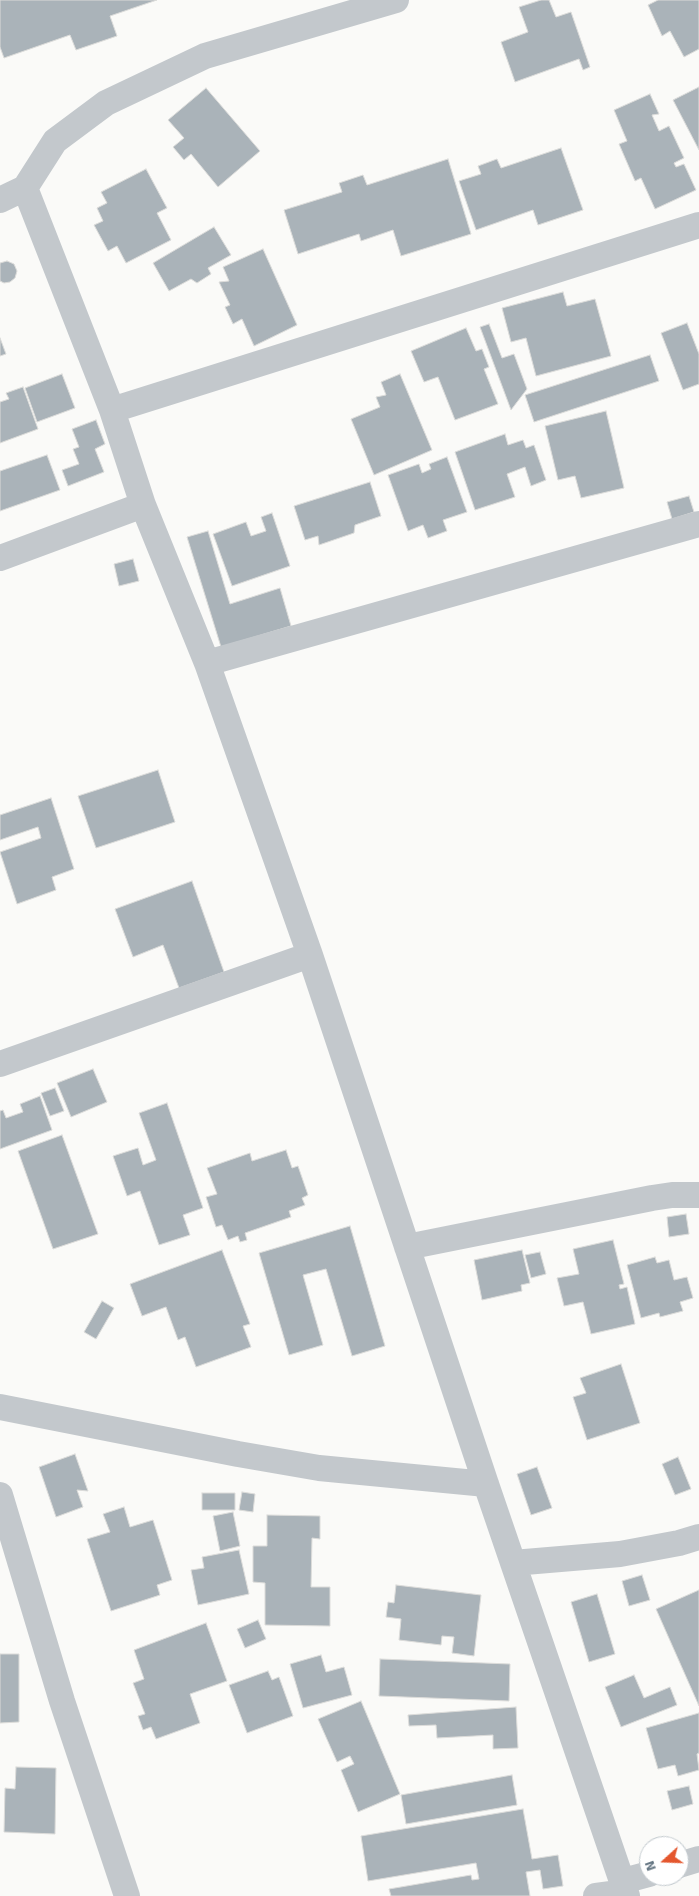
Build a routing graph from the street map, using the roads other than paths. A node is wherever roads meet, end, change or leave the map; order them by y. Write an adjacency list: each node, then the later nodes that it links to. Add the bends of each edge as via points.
1 (396, 0): 2 (street, via 205,56 106,103 54,141)
2 (25, 188): 3 (street); 5 (street)
3 (0, 200)
4 (699, 224): 5 (street)
5 (112, 410): 6 (street)
6 (142, 505): 8 (street); 9 (street)
7 (699, 524): 9 (street)
8 (0, 558)
9 (207, 662): 10 (street)
10 (310, 955): 11 (street); 13 (street)
11 (0, 1064)
12 (699, 1195): 13 (street, via 652,1198)
13 (407, 1247): 15 (street)
14 (0, 1407): 15 (street, via 319,1468)
15 (486, 1484): 18 (street)
16 (0, 1495): 21 (street, via 62,1700)
17 (699, 1537): 18 (street, via 620,1554)
18 (513, 1563): 20 (street)
19 (639, 1881): 20 (street)
20 (625, 1890): 22 (street)
21 (127, 1896)
22 (596, 1896)

